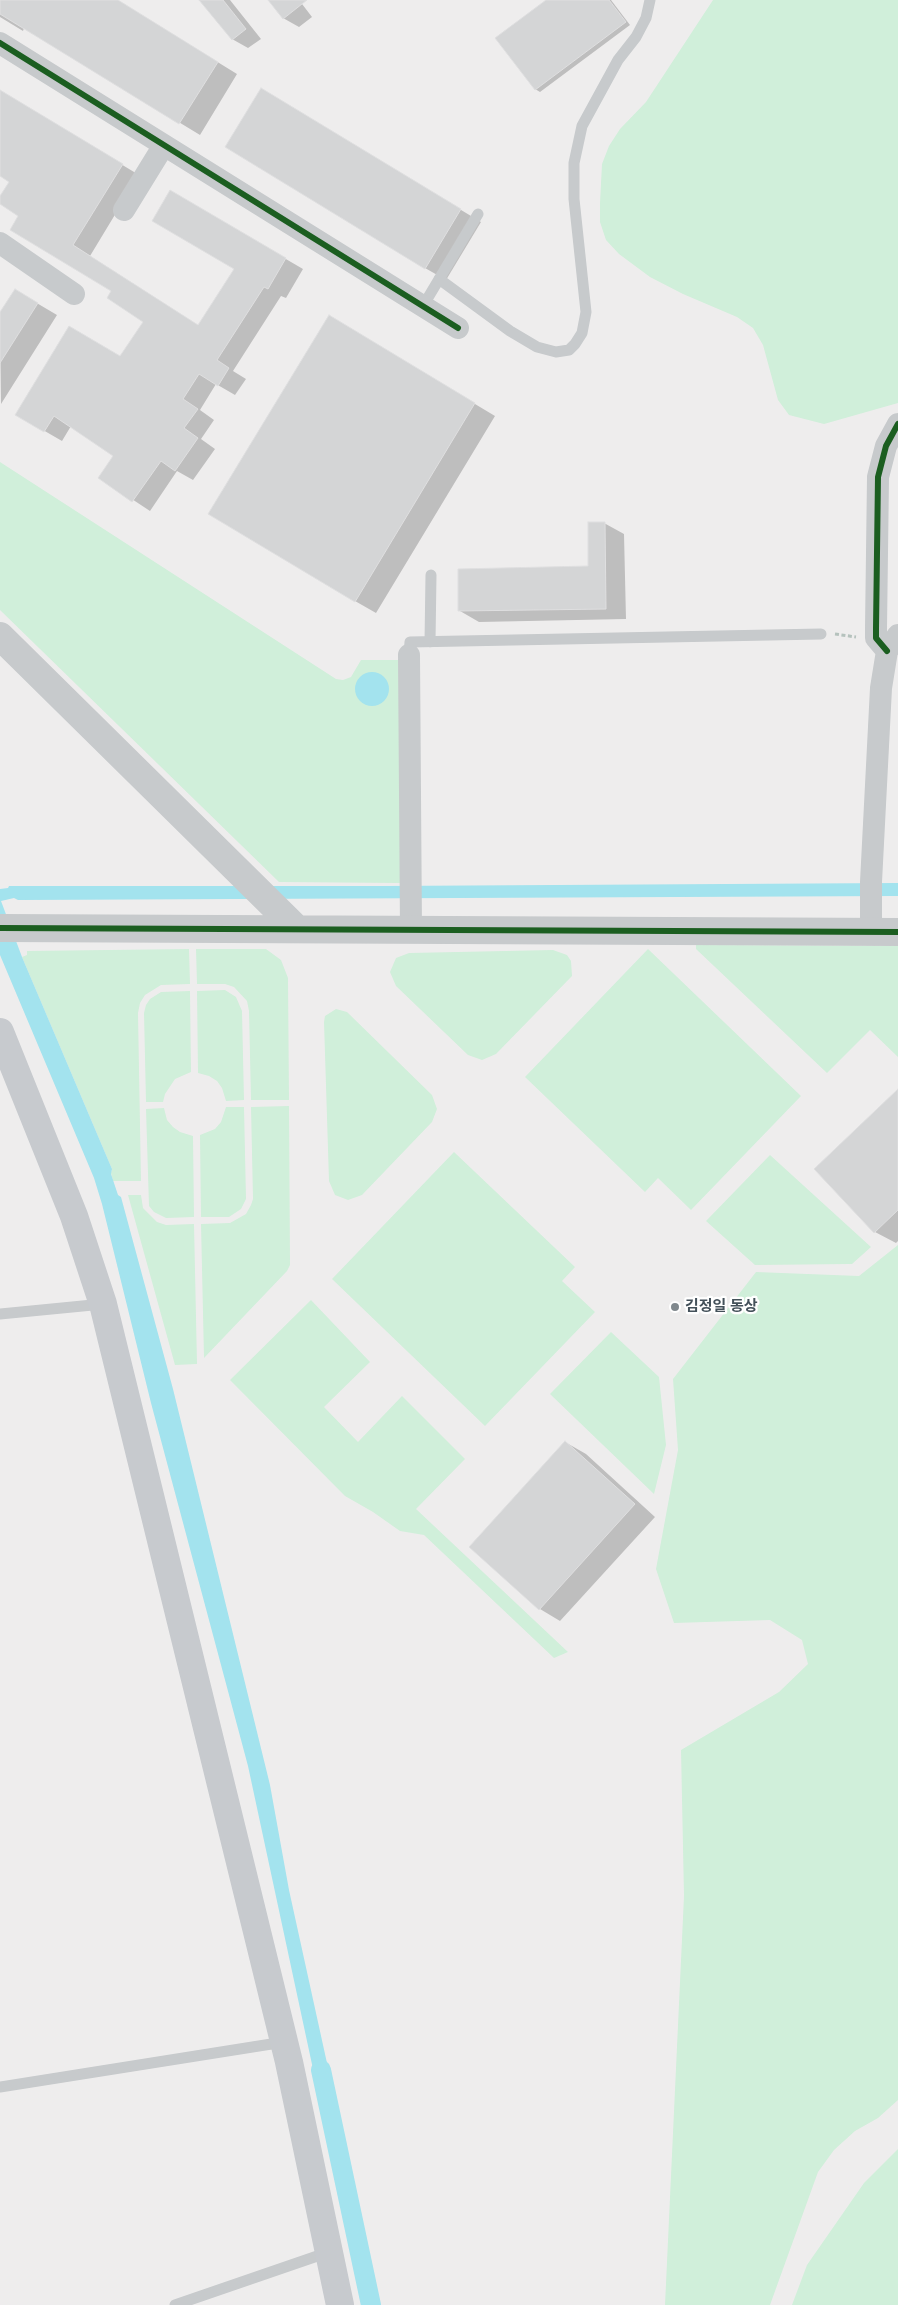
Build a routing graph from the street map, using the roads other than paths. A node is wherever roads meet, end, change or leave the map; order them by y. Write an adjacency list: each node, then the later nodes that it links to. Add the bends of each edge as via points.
1 (650, 0): 7 (lane, via 646,18 636,37 618,60 582,126 574,163 574,199 586,312 582,333 575,344 569,350 556,352 537,347)
2 (0, 43): 3 (street)
3 (164, 145): 4 (street); 9 (street)
4 (124, 210)
5 (478, 214): 7 (lane)
6 (0, 243): 8 (street)
7 (439, 279): 9 (lane)
8 (74, 294)
9 (423, 306): 10 (street)
10 (458, 328)
11 (898, 424): 15 (street, via 886,446 878,477)
12 (431, 575): 16 (lane)
13 (821, 634): 16 (lane)
14 (0, 636): 19 (street)
15 (887, 641): 21 (street, via 881,688)
16 (430, 642): 17 (lane, via 410,642)
17 (409, 655): 20 (street)
18 (0, 928): 19 (street)
19 (297, 929): 20 (street)
20 (411, 931): 21 (street)
21 (871, 932): 22 (street)
22 (898, 932)
23 (0, 1032): 24 (main road, via 74,1216)
24 (103, 1304): 25 (lane); 26 (main road)
25 (0, 1314)
26 (284, 2042): 27 (lane); 28 (main road)
27 (0, 2087)
28 (329, 2252): 29 (lane); 30 (main road)
29 (175, 2305)
30 (340, 2305)

